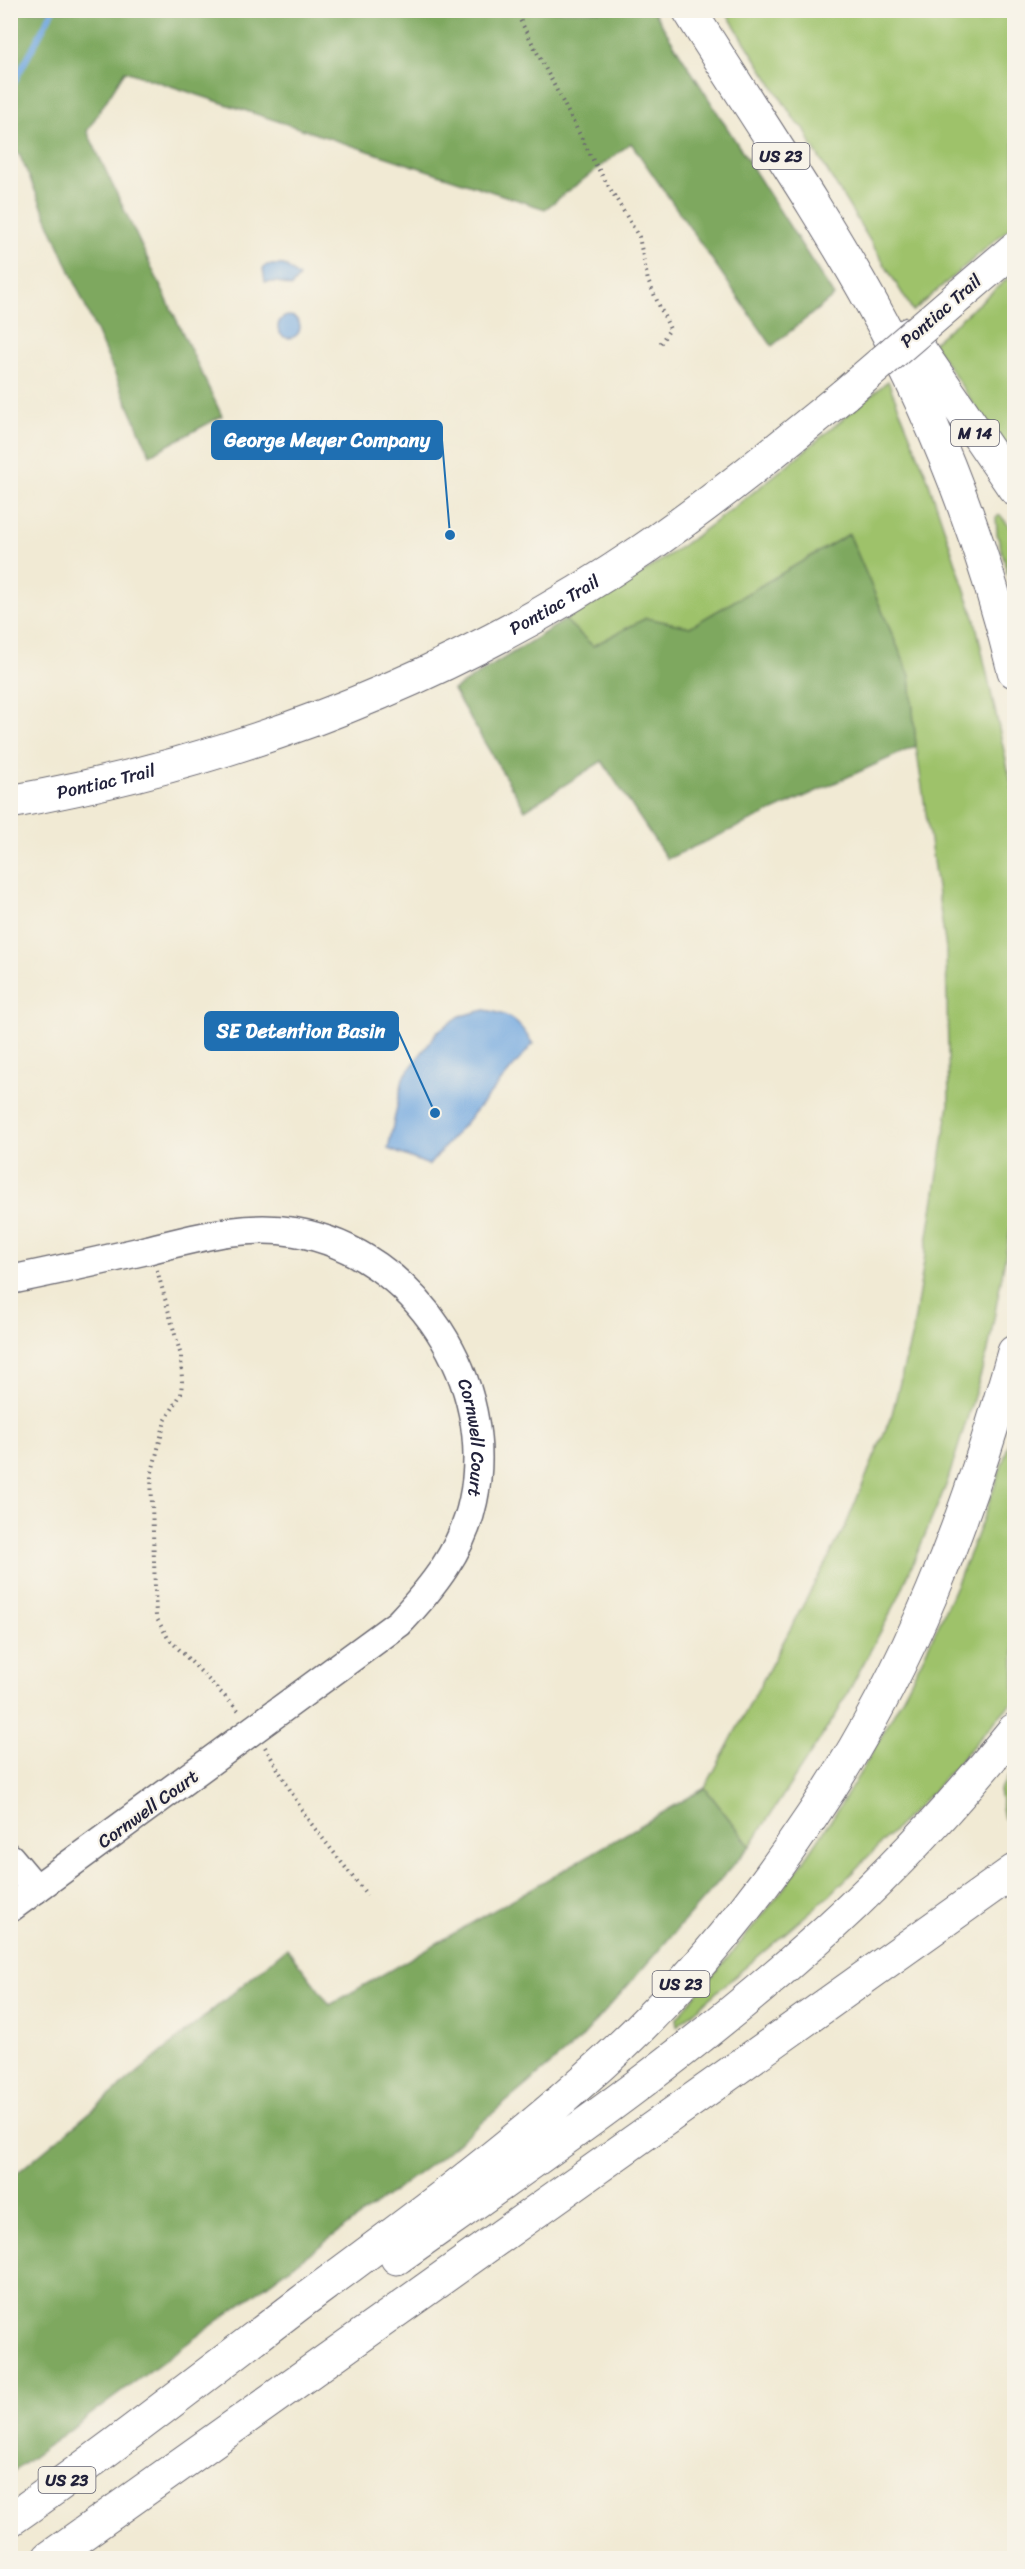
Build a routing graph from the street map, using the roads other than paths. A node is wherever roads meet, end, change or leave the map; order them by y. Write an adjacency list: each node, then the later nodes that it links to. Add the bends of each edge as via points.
1 (689, 10): 5 (main road, US 23, via 872,303 915,389 977,537)
2 (707, 10): 4 (main road, M 14, via 936,378)
3 (1014, 249): 6 (main road, Pontiac Trail, bridge, via 742,477 642,550 537,616 431,672 344,710 251,743 146,774)
4 (1014, 488)
5 (1014, 671)
6 (10, 802)
7 (10, 1281): 12 (street, Cornwell Court, via 221,1232 275,1230 305,1235 351,1251 402,1287 443,1335 457,1362 473,1413 478,1447 473,1503 448,1565 399,1623)
8 (1014, 1352): 14 (main road, US 23, via 957,1537 904,1656 812,1816 738,1917 676,1989 569,2093 482,2167)
9 (1014, 1730): 14 (main road, via 903,1855 809,1946 686,2049 222,2382)
10 (10, 1858): 12 (street)
11 (1014, 1871): 16 (main road, US 23)
12 (36, 1889): 13 (street, Cornwell Court)
13 (10, 1908)
14 (123, 2440): 15 (main road, US 23)
15 (10, 2520)
16 (49, 2559)

